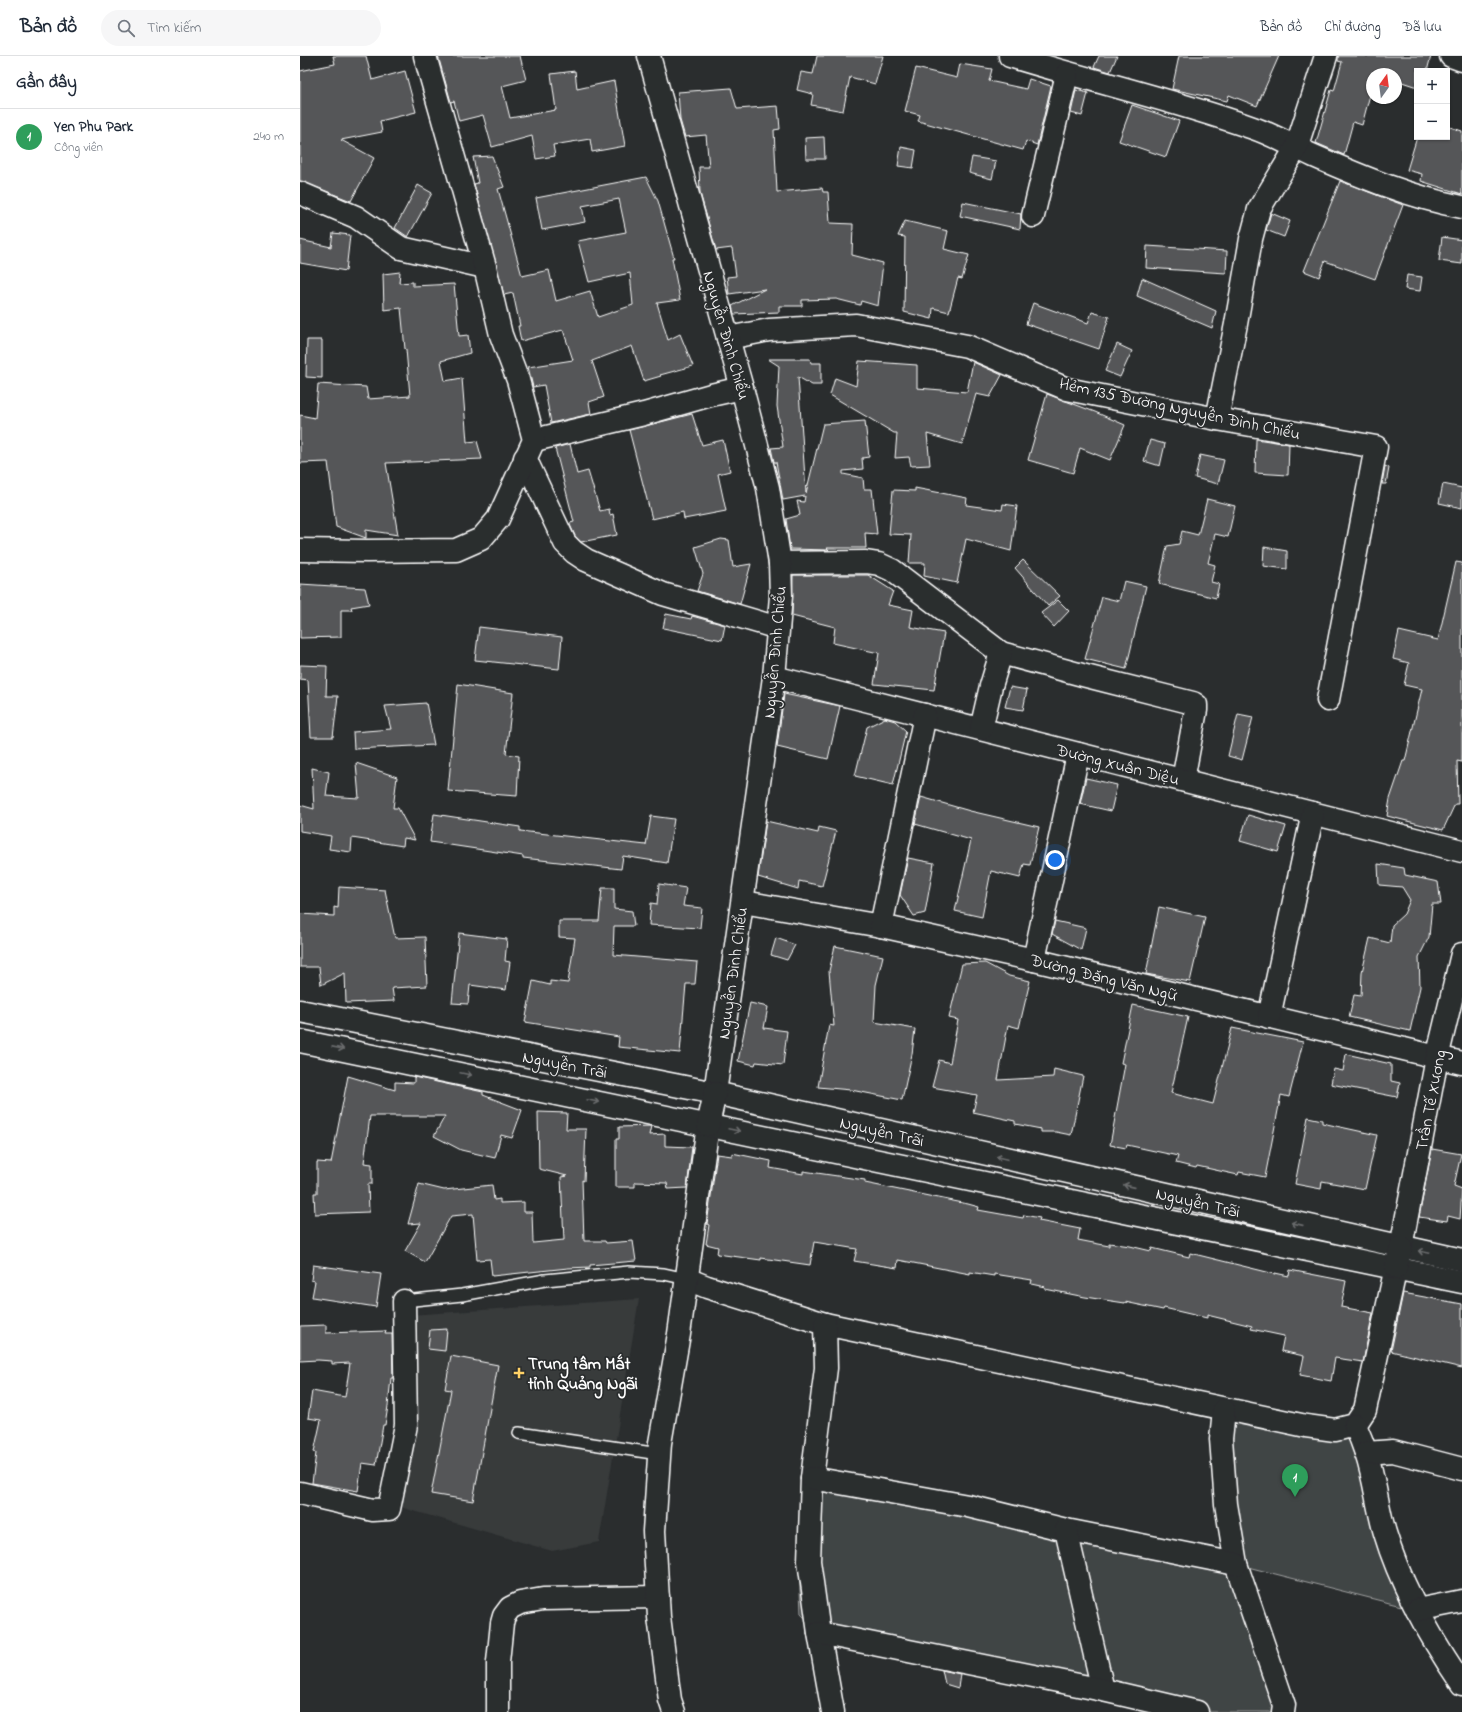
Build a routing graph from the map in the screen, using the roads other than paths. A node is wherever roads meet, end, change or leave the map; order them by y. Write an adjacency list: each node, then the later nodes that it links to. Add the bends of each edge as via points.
1 (425, 56): 12 (street)
2 (649, 56): 13 (street, Nguyễn Đình Chiểu)
3 (1010, 56): 7 (street)
4 (1326, 56): 8 (street)
5 (1451, 56): 6 (street)
6 (1462, 60)
7 (1067, 74): 8 (street, via 1192,108 1255,129); 11 (street)
8 (1296, 148): 10 (street, via 1384,186 1434,202); 15 (street, via 1259,209)
9 (300, 193): 12 (street, via 356,216 401,248)
10 (1462, 207)
11 (1033, 216)
12 (485, 267): 16 (street, via 501,335 518,380)
13 (728, 338): 14 (street, Nguyễn Đình Chiểu); 15 (street, Hẻm 135 Đường Nguyễn Đình Chiểu, via 769,330 856,325 967,346 1067,388)
14 (742, 388): 16 (street, via 644,414); 18 (street, Nguyễn Đình Chiểu, via 768,488)
15 (1217, 419): 22 (street, Hẻm 135 Đường Nguyễn Đình Chiểu, via 1376,446)
16 (530, 449): 17 (street, via 498,519 481,539 456,550); 19 (street, via 565,543 580,556 662,594)
17 (300, 550)
18 (780, 563): 19 (street, Nguyễn Đình Chiểu, via 781,596); 20 (street, via 879,564 892,570)
19 (778, 628): 21 (street, Nguyễn Đình Chiểu)
20 (1001, 653): 24 (street); 26 (street, via 1196,705)
21 (774, 677): 23 (street, Đường Xuân Diệu); 29 (street, Nguyễn Đình Chiểu)
22 (1328, 700)
23 (925, 715): 24 (street, Đường Xuân Diệu); 30 (street)
24 (982, 729): 25 (street, Đường Xuân Diệu)
25 (1078, 754): 26 (street, Đường Xuân Diệu); 32 (street)
26 (1184, 780): 27 (street, Đường Xuân Diệu)
27 (1313, 813): 28 (street, Đường Xuân Diệu); 34 (street)
28 (1462, 851)
29 (743, 902): 30 (street, Đường Đặng Văn Ngữ); 38 (street, Nguyễn Đình Chiểu)
30 (881, 926): 32 (street, Đường Đặng Văn Ngữ)
31 (1462, 954): 36 (street, Trần Tế Xương)
32 (1034, 960): 34 (street, Đường Đặng Văn Ngữ)
33 (300, 1011): 38 (street, Nguyễn Trãi)
34 (1269, 1017): 36 (street, Đường Đặng Văn Ngữ)
35 (300, 1041): 39 (street, Nguyễn Trãi, one-way to 39)
36 (1438, 1058): 37 (street, Đường Đặng Văn Ngữ); 40 (street, Trần Tế Xương)
37 (1462, 1063)
38 (714, 1093): 39 (street, Nguyễn Đình Chiểu); 40 (street, Nguyễn Trãi, one-way to 38)
39 (708, 1125): 40 (street, Nguyễn Trãi, one-way to 40); 42 (street, Nguyễn Đình Chiểu)
40 (1398, 1257): 41 (street, Nguyễn Trãi, one-way to 40); 43 (street, Nguyễn Trãi); 47 (street, Trần Tế Xương, via 1365,1410)
41 (1462, 1260)
42 (687, 1279): 44 (lane, via 664,1274 629,1272 545,1280 462,1295); 45 (street); 50 (street, Nguyễn Đình Chiểu)
43 (1462, 1282)
44 (404, 1301): 53 (street, via 406,1425 389,1509 373,1510)
45 (826, 1324): 46 (street); 52 (street, via 826,1368)
46 (1224, 1410): 47 (street, via 1335,1430); 55 (street, via 1221,1439 1226,1504)
47 (1355, 1425): 49 (street)
48 (519, 1433): 50 (lane)
49 (1366, 1453): 51 (street, via 1393,1451); 58 (street, via 1385,1532)
50 (659, 1454): 56 (street, Nguyễn Đình Chiểu, via 654,1531)
51 (1462, 1469)
52 (812, 1478): 54 (street, via 968,1506); 59 (street, via 809,1561)
53 (300, 1493)
54 (1066, 1530): 55 (street); 61 (street)
55 (1236, 1564): 66 (street, via 1284,1705)
56 (658, 1597): 62 (street, via 543,1599 520,1602 510,1608 502,1623 498,1662); 63 (street, Nguyễn Đình Chiểu, via 670,1700)
57 (1462, 1601): 58 (street)
58 (1417, 1610): 60 (street, via 1438,1649)
59 (819, 1633): 61 (street); 64 (street)
60 (1462, 1684)
61 (1103, 1690): 65 (street)
62 (498, 1712)
63 (674, 1712)
64 (833, 1712)
65 (1197, 1712)
66 (1283, 1712)

